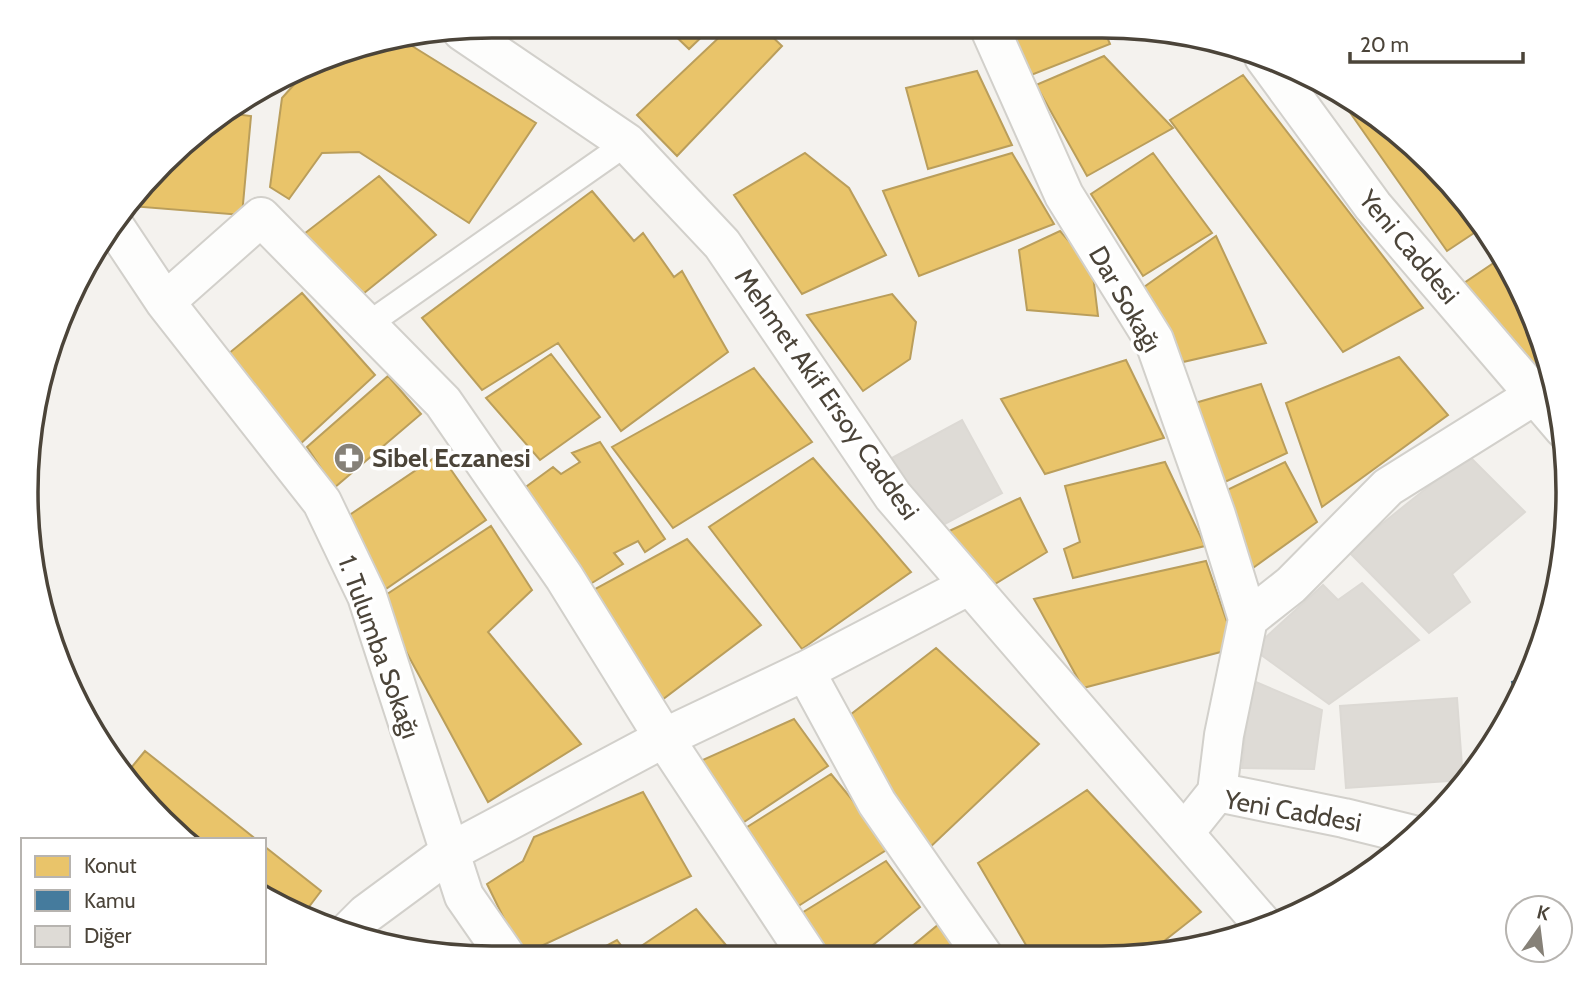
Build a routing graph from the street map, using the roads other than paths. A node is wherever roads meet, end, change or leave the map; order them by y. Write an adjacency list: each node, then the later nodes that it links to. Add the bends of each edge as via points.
1 (994, 38): 10 (street, Dar Sokağı, via 1064,195 1154,340)
2 (473, 39): 4 (street, Mehmet Akif Ersoy Caddesi)
3 (1276, 73): 8 (street, Yeni Caddesi, via 1373,206)
4 (627, 143): 7 (lane); 9 (street, Mehmet Akif Ersoy Caddesi, via 722,244 893,496)
5 (119, 234): 6 (street, 1. Tulumba Sokağı)
6 (164, 302): 7 (street, via 261,217); 16 (street, 1. Tulumba Sokağı, via 322,502 367,596)
7 (367, 325): 12 (street, via 443,402 564,576)
8 (1544, 387): 10 (street, via 1388,487 1291,585)
9 (970, 585): 11 (street); 14 (street, Mehmet Akif Ersoy Caddesi)
10 (1248, 619): 13 (street)
11 (805, 671): 12 (street); 21 (street, via 877,803)
12 (663, 738): 16 (street); 20 (street)
13 (1217, 792): 14 (street, Yeni Caddesi); 15 (street, Yeni Caddesi)
14 (1185, 832): 17 (street, Mehmet Akif Ersoy Caddesi)
15 (1403, 833)
16 (450, 852): 18 (street); 19 (street, 1. Tulumba Sokağı, via 464,897)
17 (1258, 919)
18 (355, 925)
19 (499, 946)
20 (801, 946)
21 (976, 946)

